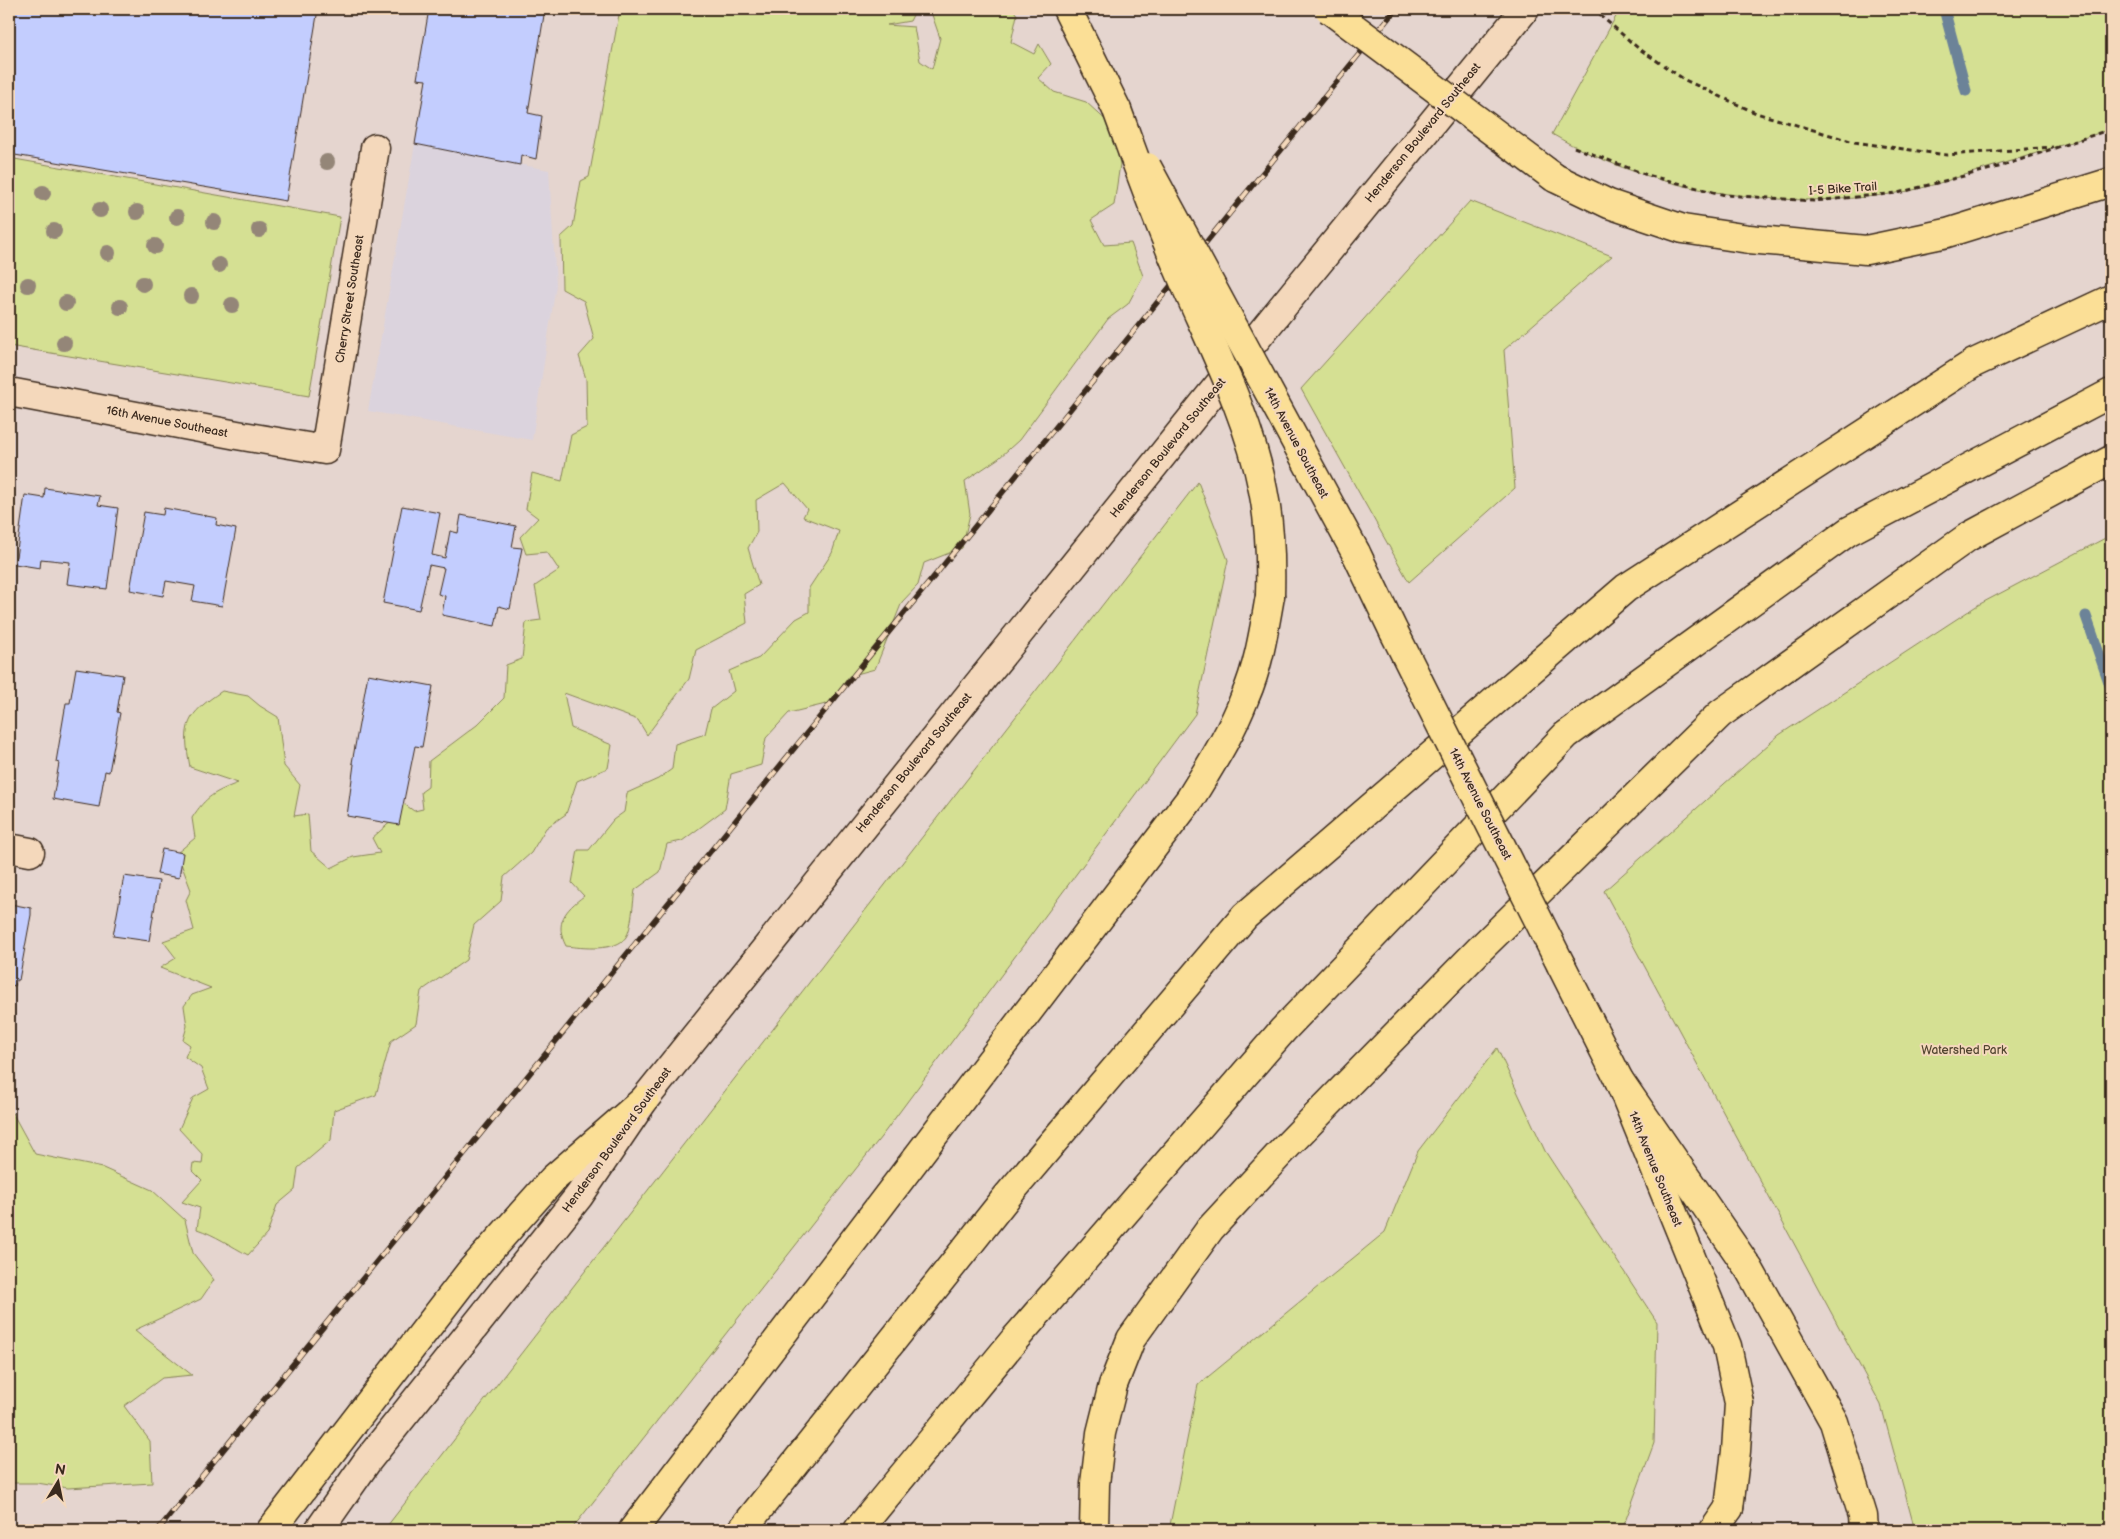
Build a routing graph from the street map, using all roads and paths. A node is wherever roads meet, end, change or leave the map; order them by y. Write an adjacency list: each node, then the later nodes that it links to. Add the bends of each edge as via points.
1 (1067, 9): 5 (main road)
2 (1330, 9): 10 (main road, bridge, via 1555,178 1609,204 1683,229 1866,250 1947,233)
3 (1525, 9): 17 (main road, Henderson Boulevard Southeast, via 1202,405)
4 (1593, 9): 7 (path, via 1638,48 1685,80 1765,116 1854,142 1947,155)
5 (1117, 110): 16 (main road, 14th Avenue Southeast, bridge, via 1356,553); 21 (main road, bridge, via 1169,248 1246,427 1256,459 1268,522 1270,596 1262,644 1246,696 1190,800)
6 (2111, 129): 7 (path, I-5 Bike Trail)
7 (2058, 146): 8 (path, I-5 Bike Trail, via 2002,166 1898,193 1814,201 1726,195 1647,175)
8 (1574, 147)
9 (375, 148): 14 (main road, Cherry Street Southeast)
10 (2111, 182)
11 (2111, 299): 22 (main road, via 1974,363 1626,588 1245,916 1009,1194)
12 (9, 392): 14 (main road, 16th Avenue Southeast)
13 (2111, 393): 23 (main road, via 1850,530 1566,735 1282,1030 1015,1339)
14 (325, 450)
15 (2111, 460): 24 (main road, via 1968,537 1720,714 1480,949 1287,1146 1210,1229 1131,1340 1113,1385 1101,1433)
16 (1619, 1080): 18 (main road, 14th Avenue Southeast, via 1726,1346 1739,1402); 26 (main road, via 1750,1269 1829,1414 1863,1516)
17 (644, 1100): 19 (main road, via 553,1179 470,1272); 20 (main road, Henderson Boulevard Southeast, via 579,1196 368,1460)
18 (1727, 1519): 25 (main road)
19 (271, 1530)
20 (320, 1530)
21 (633, 1530)
22 (742, 1530)
23 (858, 1530)
24 (1094, 1530)
25 (1714, 1530)
26 (1864, 1530)

